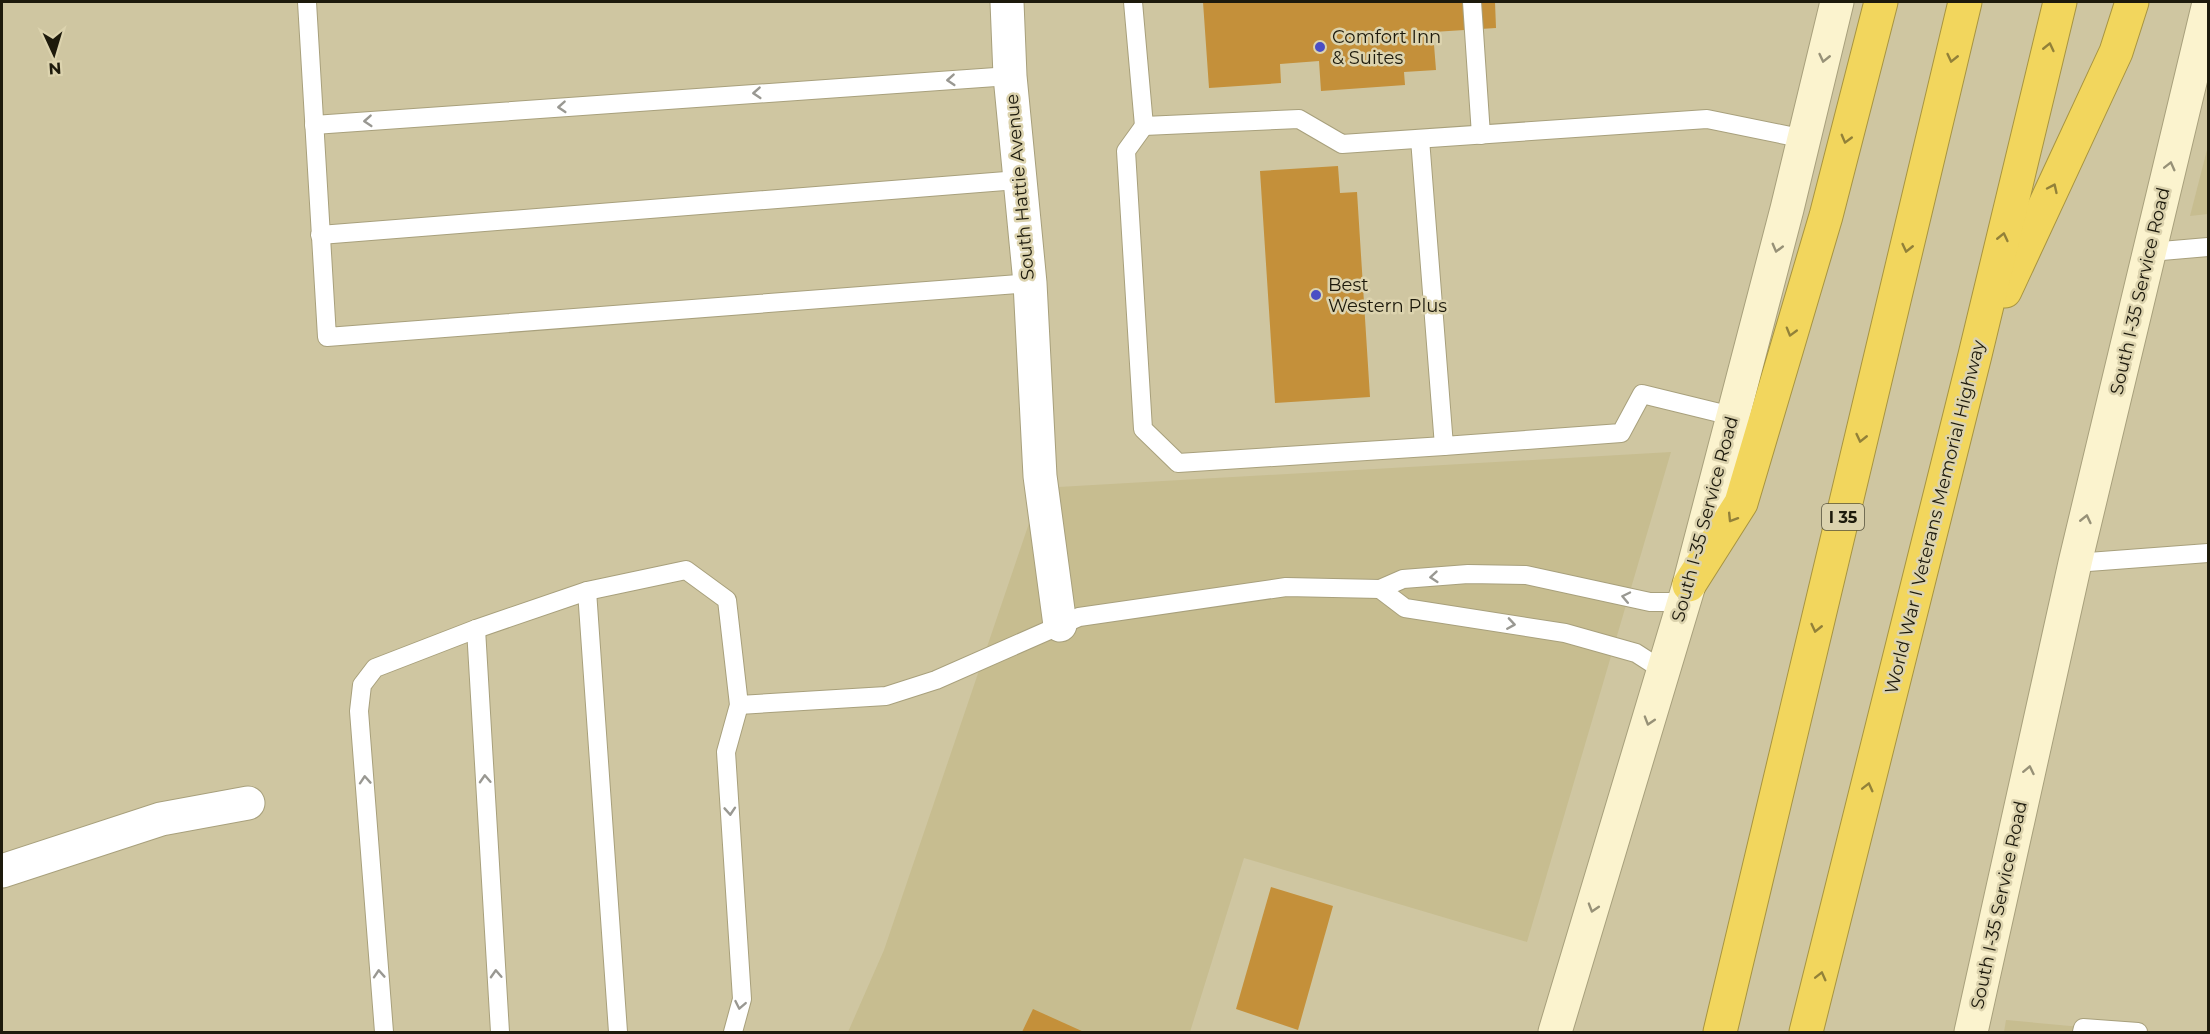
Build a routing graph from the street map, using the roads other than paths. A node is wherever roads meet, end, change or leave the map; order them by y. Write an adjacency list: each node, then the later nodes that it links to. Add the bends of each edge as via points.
1 (307, 2): 12 (lane)
2 (1006, 2): 11 (street, South Hattie Avenue)
3 (1133, 2): 13 (lane)
4 (1472, 2): 14 (lane)
5 (1837, 2): 16 (main road, South I-35 Service Road, one-way to 16)
6 (1881, 2): 29 (highway, one-way to 29, via 1826,216 1741,503)
7 (1965, 2): 41 (highway, I 35, one-way to 41)
8 (2060, 2): 22 (highway, World War I Veterans Memorial Highway, one-way to 8)
9 (2132, 2): 22 (highway, one-way to 9, via 2116,52)
10 (2208, 7): 20 (main road, South I-35 Service Road, one-way to 10)
11 (1010, 76): 12 (lane, one-way to 12); 17 (street, South Hattie Avenue)
12 (314, 125): 18 (lane)
13 (1144, 126): 15 (lane, via 1299,119 1342,144); 24 (lane, via 1126,151 1143,429 1179,463)
14 (1481, 135): 15 (lane); 16 (lane, via 1707,119)
15 (1420, 139): 24 (lane)
16 (1805, 140): 23 (main road, South I-35 Service Road, one-way to 23)
17 (1019, 180): 18 (lane); 21 (street, South Hattie Avenue)
18 (320, 235): 21 (lane, via 327,338)
19 (2208, 247): 20 (lane)
20 (2150, 252): 26 (main road, South I-35 Service Road, one-way to 20)
21 (1030, 283): 30 (street, South Hattie Avenue, via 1040,476)
22 (1975, 355): 42 (highway, World War I Veterans Memorial Highway, one-way to 22)
23 (1732, 416): 24 (lane, via 1642,394 1621,434); 29 (main road, South I-35 Service Road)
24 (1444, 446)
25 (2208, 553): 26 (lane)
26 (2075, 563): 43 (main road, South I-35 Service Road, one-way to 26)
27 (1380, 589): 29 (lane, one-way to 27, via 1650,602 1526,575 1468,574 1403,579); 30 (lane, via 1286,587 1079,617); 32 (lane, one-way to 32, via 1405,608 1565,633 1636,653)
28 (587, 591): 31 (lane); 33 (lane, via 686,570 727,600); 38 (lane)
29 (1687, 593): 32 (main road, South I-35 Service Road)
30 (1060, 625): 33 (lane, via 936,680 886,696)
31 (476, 629): 36 (lane, one-way to 31, via 359,711 362,686 375,668); 37 (lane, one-way to 31)
32 (1664, 671): 40 (main road, South I-35 Service Road, one-way to 40)
33 (739, 705): 39 (lane, one-way to 39, via 726,752 742,999)
34 (248, 803): 35 (street, via 161,819)
35 (2, 871)
36 (384, 1032)
37 (500, 1032)
38 (618, 1032)
39 (733, 1032)
40 (1555, 1032)
41 (1720, 1032)
42 (1806, 1032)
43 (1971, 1032)
44 (2082, 1032): 45 (lane, via 2083,1028)
45 (2138, 1032)

